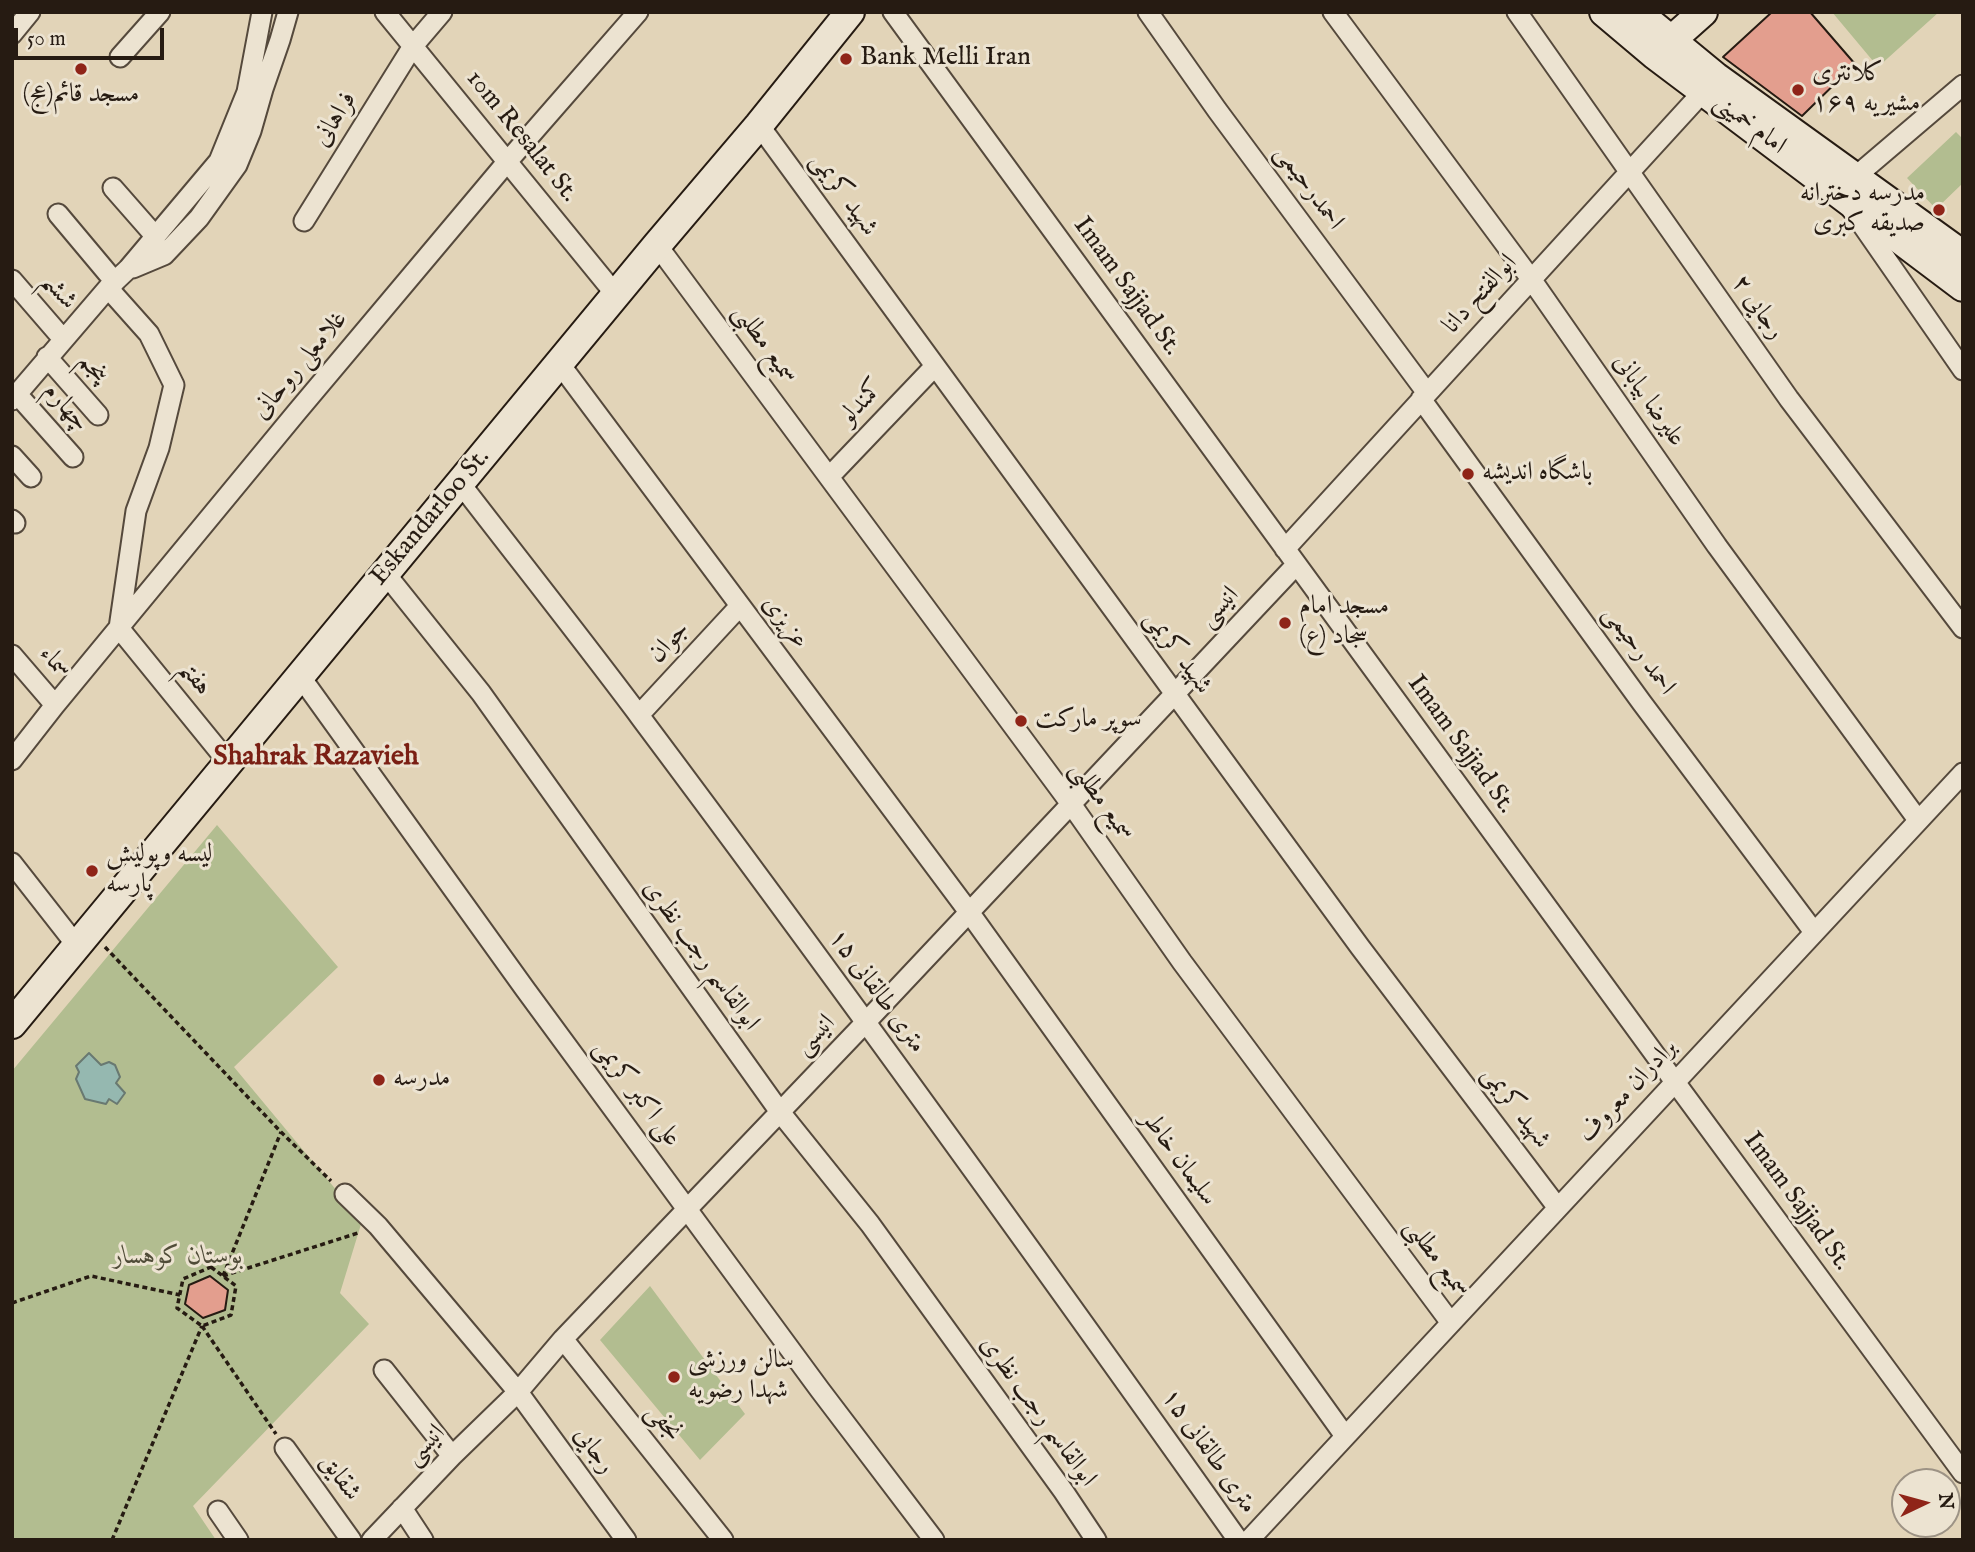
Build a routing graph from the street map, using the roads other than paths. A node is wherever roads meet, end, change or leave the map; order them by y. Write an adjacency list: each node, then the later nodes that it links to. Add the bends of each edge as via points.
1 (30, 12): 15 (street)
2 (160, 12): 18 (street)
3 (262, 12): 28 (street, via 247,92 219,162)
4 (288, 12): 33 (street, via 237,164 199,218 164,256)
5 (385, 12): 16 (street, 10m Resalat St.)
6 (442, 12): 16 (street, فراهانی)
7 (638, 12): 22 (street, غلامعلی روحانی)
8 (850, 12): 21 (main road, Eskandarloo St.)
9 (893, 12): 49 (street, Imam Sajjad St.)
10 (1148, 12): 41 (street, احمدرحیمی)
11 (1334, 12): 31 (street, علیرضا بیابانی)
12 (1517, 12): 23 (street, رجایی ۲)
13 (1703, 12): 17 (main road)
14 (1629, 16): 17 (main road, امام خمینی)
15 (12, 34)
16 (413, 46): 22 (street, 10m Resalat St.); 27 (street, فراهانی)
17 (1663, 48): 19 (main road, امام خمینی)
18 (120, 57)
19 (1710, 84): 23 (street, ابوالفتح دانا); 24 (main road, امام خمینی)
20 (1963, 85): 24 (street)
21 (759, 125): 29 (main road, Eskandarloo St.); 39 (street, شهید کریمی)
22 (507, 162): 35 (street, 10m Resalat St.); 52 (street, غلامعلی روحانی)
23 (1629, 173): 31 (street, ابوالفتح دانا); 53 (street, رجایی ۲, via 1789,399)
24 (1848, 186): 30 (main road, امام خمینی); 34 (main road, امام خمینی); 40 (street)
25 (113, 188): 28 (street)
26 (58, 214): 33 (street)
27 (304, 221)
28 (156, 237): 33 (street)
29 (657, 245): 35 (main road, Eskandarloo St.); 47 (street, سمیع مطلبی)
30 (1963, 255)
31 (1531, 279): 41 (street, ابوالفتح دانا); 63 (street, علیرضا بیابانی, via 1717,546)
32 (12, 280): 36 (street, ششم)
33 (117, 280): 36 (street); 52 (street, via 174,385 159,447 135,511)
34 (1963, 287)
35 (616, 295): 38 (main road, Eskandarloo St.)
36 (64, 339): 37 (street)
37 (47, 357): 42 (street); 43 (street, پنجم)
38 (559, 363): 48 (main road, Eskandarloo St.); 51 (street, عزیزی)
39 (935, 366): 47 (street, کمندلو); 56 (street, شهید کریمی)
40 (1963, 370)
41 (1424, 396): 49 (street, ابوالفتح دانا); 66 (street, احمد رحیمی, via 1642,703)
42 (14, 397): 45 (street, چهارم)
43 (98, 415)
44 (12, 456): 46 (street)
45 (73, 457)
46 (31, 477)
47 (829, 477): 62 (street, سمیع مطلبی)
48 (460, 483): 50 (main road, Eskandarloo St.); 58 (street, ۱۵ متری طالقانی)
49 (1290, 557): 56 (street, انیسی); 70 (street, Imam Sajjad St.)
50 (385, 573): 55 (main road, Eskandarloo St.); 71 (street, ابوالقاسم رجب نظری, via 481,693)
51 (739, 607): 58 (street, جوان); 65 (street, عزیزی)
52 (119, 628): 57 (street, غلامعلی روحانی); 60 (street, هفتم)
53 (1963, 628)
54 (12, 655): 57 (street, سماء)
55 (300, 676): 60 (main road, Eskandarloo St.); 73 (street, علی اکبر کریمی)
56 (1175, 694): 62 (street, انیسی); 74 (street, شهید کریمی)
57 (55, 705): 59 (street, غلامعلی روحانی)
58 (639, 715): 68 (street, ۱۵ متری طالقانی)
59 (12, 760)
60 (228, 762): 67 (main road, Eskandarloo St.)
61 (1963, 773): 63 (street, برادران معروف)
62 (1071, 804): 65 (street, انیسی); 75 (street, سمیع مطلبی)
63 (1918, 820): 66 (street, برادران معروف)
64 (12, 863): 67 (street)
65 (969, 912): 68 (street, انیسی); 79 (street, سلیمان خاطر)
66 (1814, 932): 70 (street, برادران معروف)
67 (83, 938): 69 (main road, Eskandarloo St.)
68 (865, 1023): 71 (street, انیسی); 93 (street, ۱۵ متری طالقانی)
69 (12, 1024)
70 (1675, 1082): 74 (street, برادران معروف); 82 (street, Imam Sajjad St.)
71 (780, 1112): 73 (street, انیسی); 92 (street, ابوالقاسم رجب نظری, via 870,1224)
72 (345, 1194): 78 (street, رجایی, via 378,1226)
73 (688, 1208): 76 (street, انیسی); 91 (street, علی اکبر کریمی)
74 (1558, 1208): 75 (street, برادران معروف)
75 (1451, 1323): 79 (street, برادران معروف)
76 (563, 1339): 78 (street, انیسی); 90 (street, نجفی)
77 (384, 1370): 81 (street)
78 (518, 1392): 81 (street, انیسی); 89 (street, رجایی)
79 (1345, 1436): 94 (street, برادران معروف)
80 (285, 1448): 86 (street, شقایق)
81 (452, 1456): 83 (street, انیسی)
82 (1963, 1473)
83 (402, 1508): 87 (street, انیسی); 88 (street)
84 (218, 1511): 85 (street)
85 (238, 1540)
86 (351, 1540)
87 (372, 1540)
88 (423, 1540)
89 (626, 1540)
90 (723, 1540)
91 (934, 1540)
92 (1096, 1540)
93 (1238, 1540)
94 (1249, 1540)

